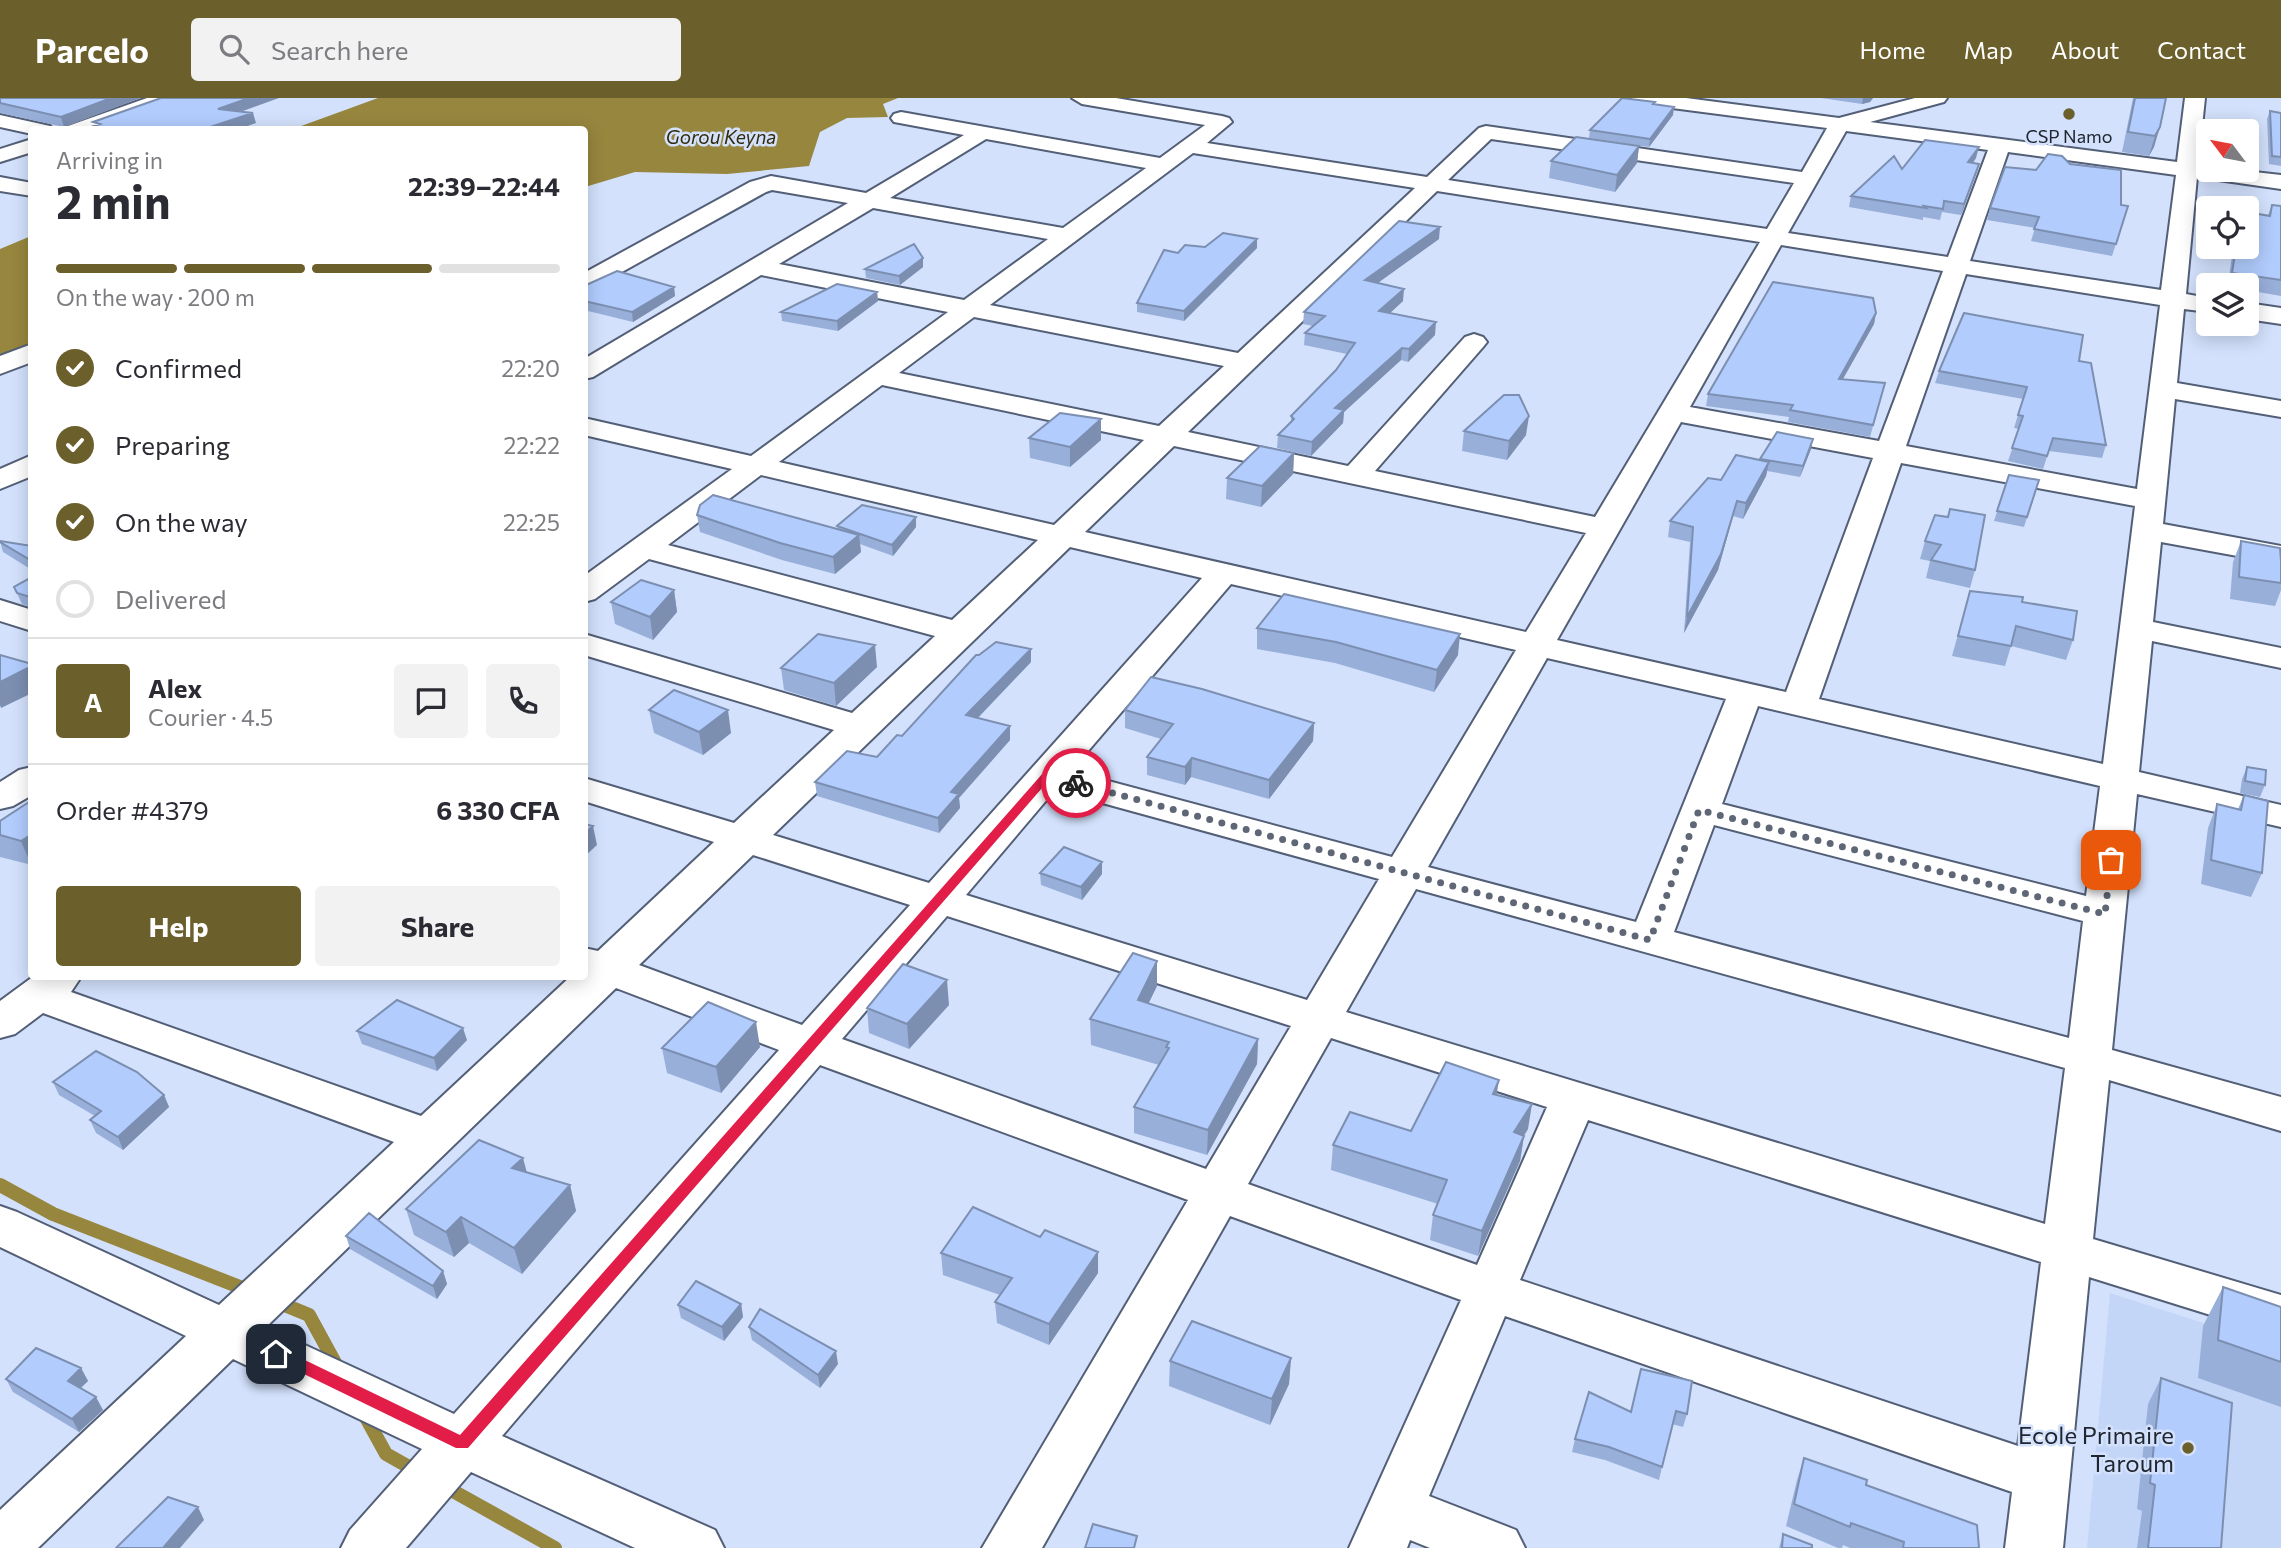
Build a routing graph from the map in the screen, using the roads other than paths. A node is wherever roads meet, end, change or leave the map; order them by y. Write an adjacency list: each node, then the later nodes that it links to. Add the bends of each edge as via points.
1 (166, 98): 9 (street)
2 (1082, 98): 14 (street, via 1222,122)
3 (1641, 98): 8 (street)
4 (1937, 98): 8 (street)
5 (2195, 98): 17 (street)
6 (901, 118): 11 (street)
7 (0, 121): 10 (street)
8 (1840, 124): 12 (street); 18 (street)
9 (86, 126)
10 (28, 127)
11 (982, 133): 16 (street); 23 (street)
12 (2000, 145): 17 (street); 26 (street)
13 (28, 146): 15 (street)
14 (1189, 146): 16 (street); 20 (street)
15 (0, 156)
16 (1163, 165): 24 (street)
17 (2187, 170): 19 (street); 29 (street)
18 (1808, 179): 20 (street, via 1486,132); 25 (street)
19 (2281, 182)
20 (1432, 183): 25 (street); 35 (street)
21 (0, 184): 22 (street)
22 (28, 189)
23 (868, 200): 24 (street); 27 (street); 28 (street, via 764,184)
24 (1068, 236): 30 (street)
25 (1774, 237): 26 (street); 41 (street)
26 (1957, 265): 29 (street); 44 (street)
27 (757, 267): 30 (street); 37 (street)
28 (588, 281)
29 (2191, 302): 39 (street)
30 (968, 309): 35 (street); 38 (street)
31 (2259, 313): 32 (street)
32 (2281, 316)
33 (1474, 342): 47 (street)
34 (28, 354): 36 (street)
35 (1244, 362): 43 (street)
36 (0, 366)
37 (588, 369)
38 (877, 376): 43 (street); 45 (street)
39 (2163, 389): 40 (street); 51 (street)
40 (2281, 409)
41 (1673, 412): 44 (street); 52 (street)
42 (588, 429): 45 (street)
43 (1166, 437): 47 (street); 53 (street)
44 (1890, 452): 51 (street); 66 (street)
45 (756, 465): 53 (street); 54 (street)
46 (28, 466): 48 (street)
47 (1355, 476): 52 (street)
48 (0, 480)
49 (0, 486): 50 (street)
50 (28, 494)
51 (2149, 515): 55 (street); 60 (street)
52 (1605, 528): 63 (street)
53 (1062, 536): 56 (street); 61 (street)
54 (643, 548): 57 (street); 61 (street)
55 (2281, 555)
56 (1224, 573): 63 (street); 68 (street)
57 (588, 589)
58 (0, 610): 59 (street)
59 (28, 620)
60 (2136, 628): 64 (street); 69 (street)
61 (960, 632): 67 (street)
62 (588, 645): 67 (street)
63 (1537, 645): 65 (street); 74 (street)
64 (2281, 659)
65 (1746, 693): 66 (street); 71 (street)
66 (1799, 705): 69 (street)
67 (861, 727): 73 (street)
68 (1046, 776): 74 (street); 75 (street)
69 (2120, 779): 72 (street); 76 (street)
70 (588, 790): 73 (street)
71 (1699, 810): 76 (street); 77 (street)
72 (2281, 816)
73 (744, 838): 75 (street); 78 (street)
74 (1404, 873): 77 (street); 81 (street)
75 (937, 900): 81 (street); 83 (street)
76 (2105, 914): 84 (street)
77 (1650, 940): 84 (street)
78 (596, 964): 83 (street)
79 (581, 980): 87 (street)
80 (50, 986): 82 (street); 87 (street)
81 (1319, 1020): 85 (street); 88 (street)
82 (0, 1023)
83 (811, 1045): 88 (street); 94 (street)
84 (2089, 1059): 86 (street); 90 (street)
85 (1574, 1100): 90 (street); 91 (street)
86 (2281, 1114)
87 (430, 1138): 93 (street)
88 (1219, 1192): 91 (street); 100 (street)
89 (0, 1225): 93 (street)
90 (2068, 1250): 92 (street); 95 (street)
91 (1490, 1290): 95 (street); 96 (street)
92 (2281, 1316)
93 (227, 1330): 94 (street); 97 (street)
94 (462, 1443): 98 (street); 99 (street)
95 (2042, 1478): 102 (street)
96 (1386, 1528): 101 (street)
97 (0, 1547)
98 (370, 1548)
99 (695, 1548)
100 (1011, 1548)
101 (1496, 1548)
102 (2034, 1548)

